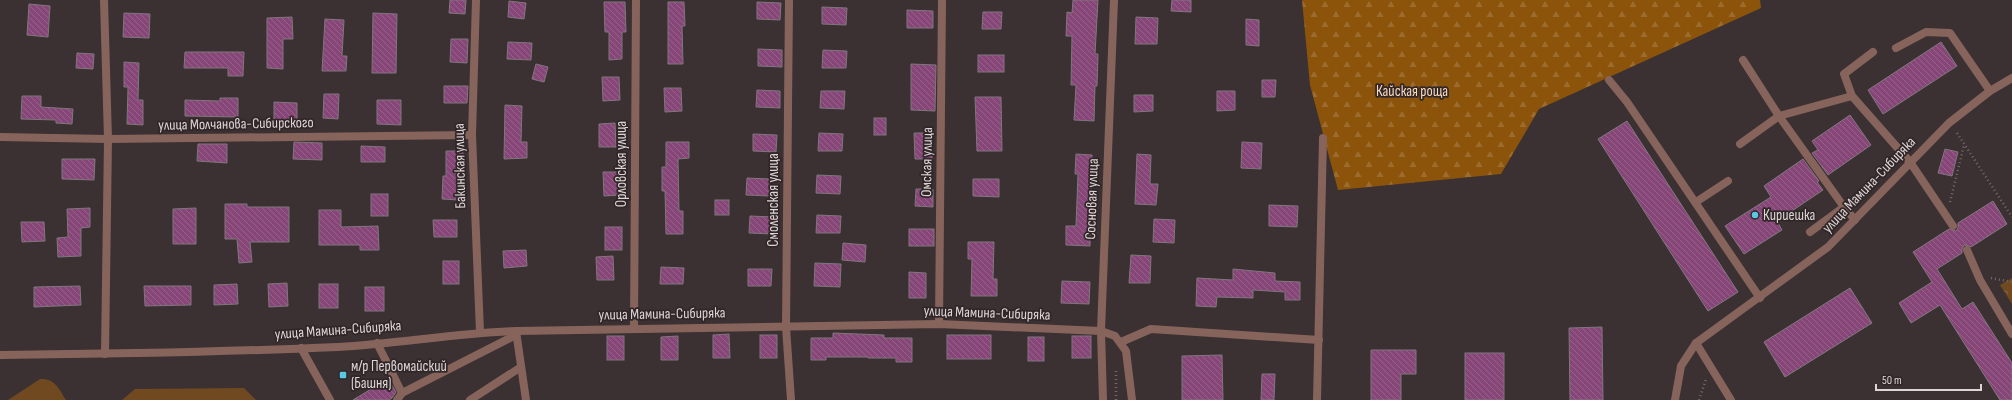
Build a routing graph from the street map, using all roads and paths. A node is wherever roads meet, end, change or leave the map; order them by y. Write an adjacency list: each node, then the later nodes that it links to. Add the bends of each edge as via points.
1 (104, 0): 19 (street)
2 (476, 0): 16 (street, Бакинская улица)
3 (636, 0): 37 (street, Орловская улица)
4 (789, 0): 36 (street, Смоленская улица)
5 (942, 0): 35 (street, Омская улица)
6 (1114, 0): 38 (street, Сосновая улица)
7 (1896, 48): 12 (street, via 1926,32 1950,33)
8 (1873, 52): 13 (street, via 1844,74)
9 (1743, 60): 14 (street)
10 (2012, 78): 12 (street, улица Мамина-Сибиряка)
11 (1609, 80): 24 (street)
12 (1990, 91): 22 (street, улица Мамина-Сибиряка, via 1952,120)
13 (1852, 96): 14 (street); 22 (street)
14 (1779, 116): 20 (street); 25 (street)
15 (1957, 133): 21 (path)
16 (472, 135): 19 (street, улица Молчанова-Сибирского); 39 (street, Бакинская улица)
17 (0, 137): 19 (street, улица Молчанова-Сибирского)
18 (1324, 138): 42 (street)
19 (108, 139): 47 (street)
20 (1740, 144)
21 (1964, 145): 26 (path); 27 (path)
22 (1910, 162): 26 (street); 28 (street, улица Мамина-Сибиряка)
23 (1728, 181): 24 (street)
24 (1696, 202): 34 (street)
25 (1844, 207): 28 (street); 30 (street)
26 (1946, 216): 29 (street)
27 (2012, 217)
28 (1855, 220): 34 (street, улица Мамина-Сибиряка, via 1828,247)
29 (1953, 226)
30 (1810, 232)
31 (1967, 250): 32 (street)
32 (1978, 276): 33 (path); 41 (street)
33 (2012, 282)
34 (1760, 298): 45 (street, улица Мамина-Сибиряка)
35 (939, 324): 36 (street, улица Мамина-Сибиряка); 38 (street, улица Мамина-Сибиряка)
36 (786, 327): 37 (street, улица Мамина-Сибиряка); 57 (street, Смоленская улица)
37 (634, 328): 40 (street, улица Мамина-Сибиряка)
38 (1101, 331): 43 (street, улица Мамина-Сибиряка); 58 (street, Сосновая улица)
39 (480, 332): 40 (street, улица Мамина-Сибиряка); 44 (street, улица Мамина-Сибиряка)
40 (516, 333): 50 (street); 52 (street)
41 (2012, 334)
42 (1319, 340): 43 (street, via 1151,329); 61 (street)
43 (1121, 342): 60 (street, via 1126,350)
44 (377, 343): 46 (street, улица Мамина-Сибиряка); 52 (street)
45 (1696, 343): 51 (street); 62 (street, улица Мамина-Сибиряка, via 1681,366)
46 (301, 348): 47 (street, улица Мамина-Сибиряка); 53 (street)
47 (105, 354): 48 (street, улица Мамина-Сибиряка)
48 (0, 355)
49 (1116, 365): 59 (path)
50 (521, 367): 55 (street); 56 (street)
51 (1710, 368): 63 (path); 64 (street)
52 (402, 393): 54 (street)
53 (330, 400)
54 (397, 400)
55 (470, 400)
56 (526, 400)
57 (792, 400)
58 (1102, 400)
59 (1116, 400)
60 (1132, 400)
61 (1317, 400)
62 (1675, 400)
63 (1699, 400)
64 (1731, 400)

